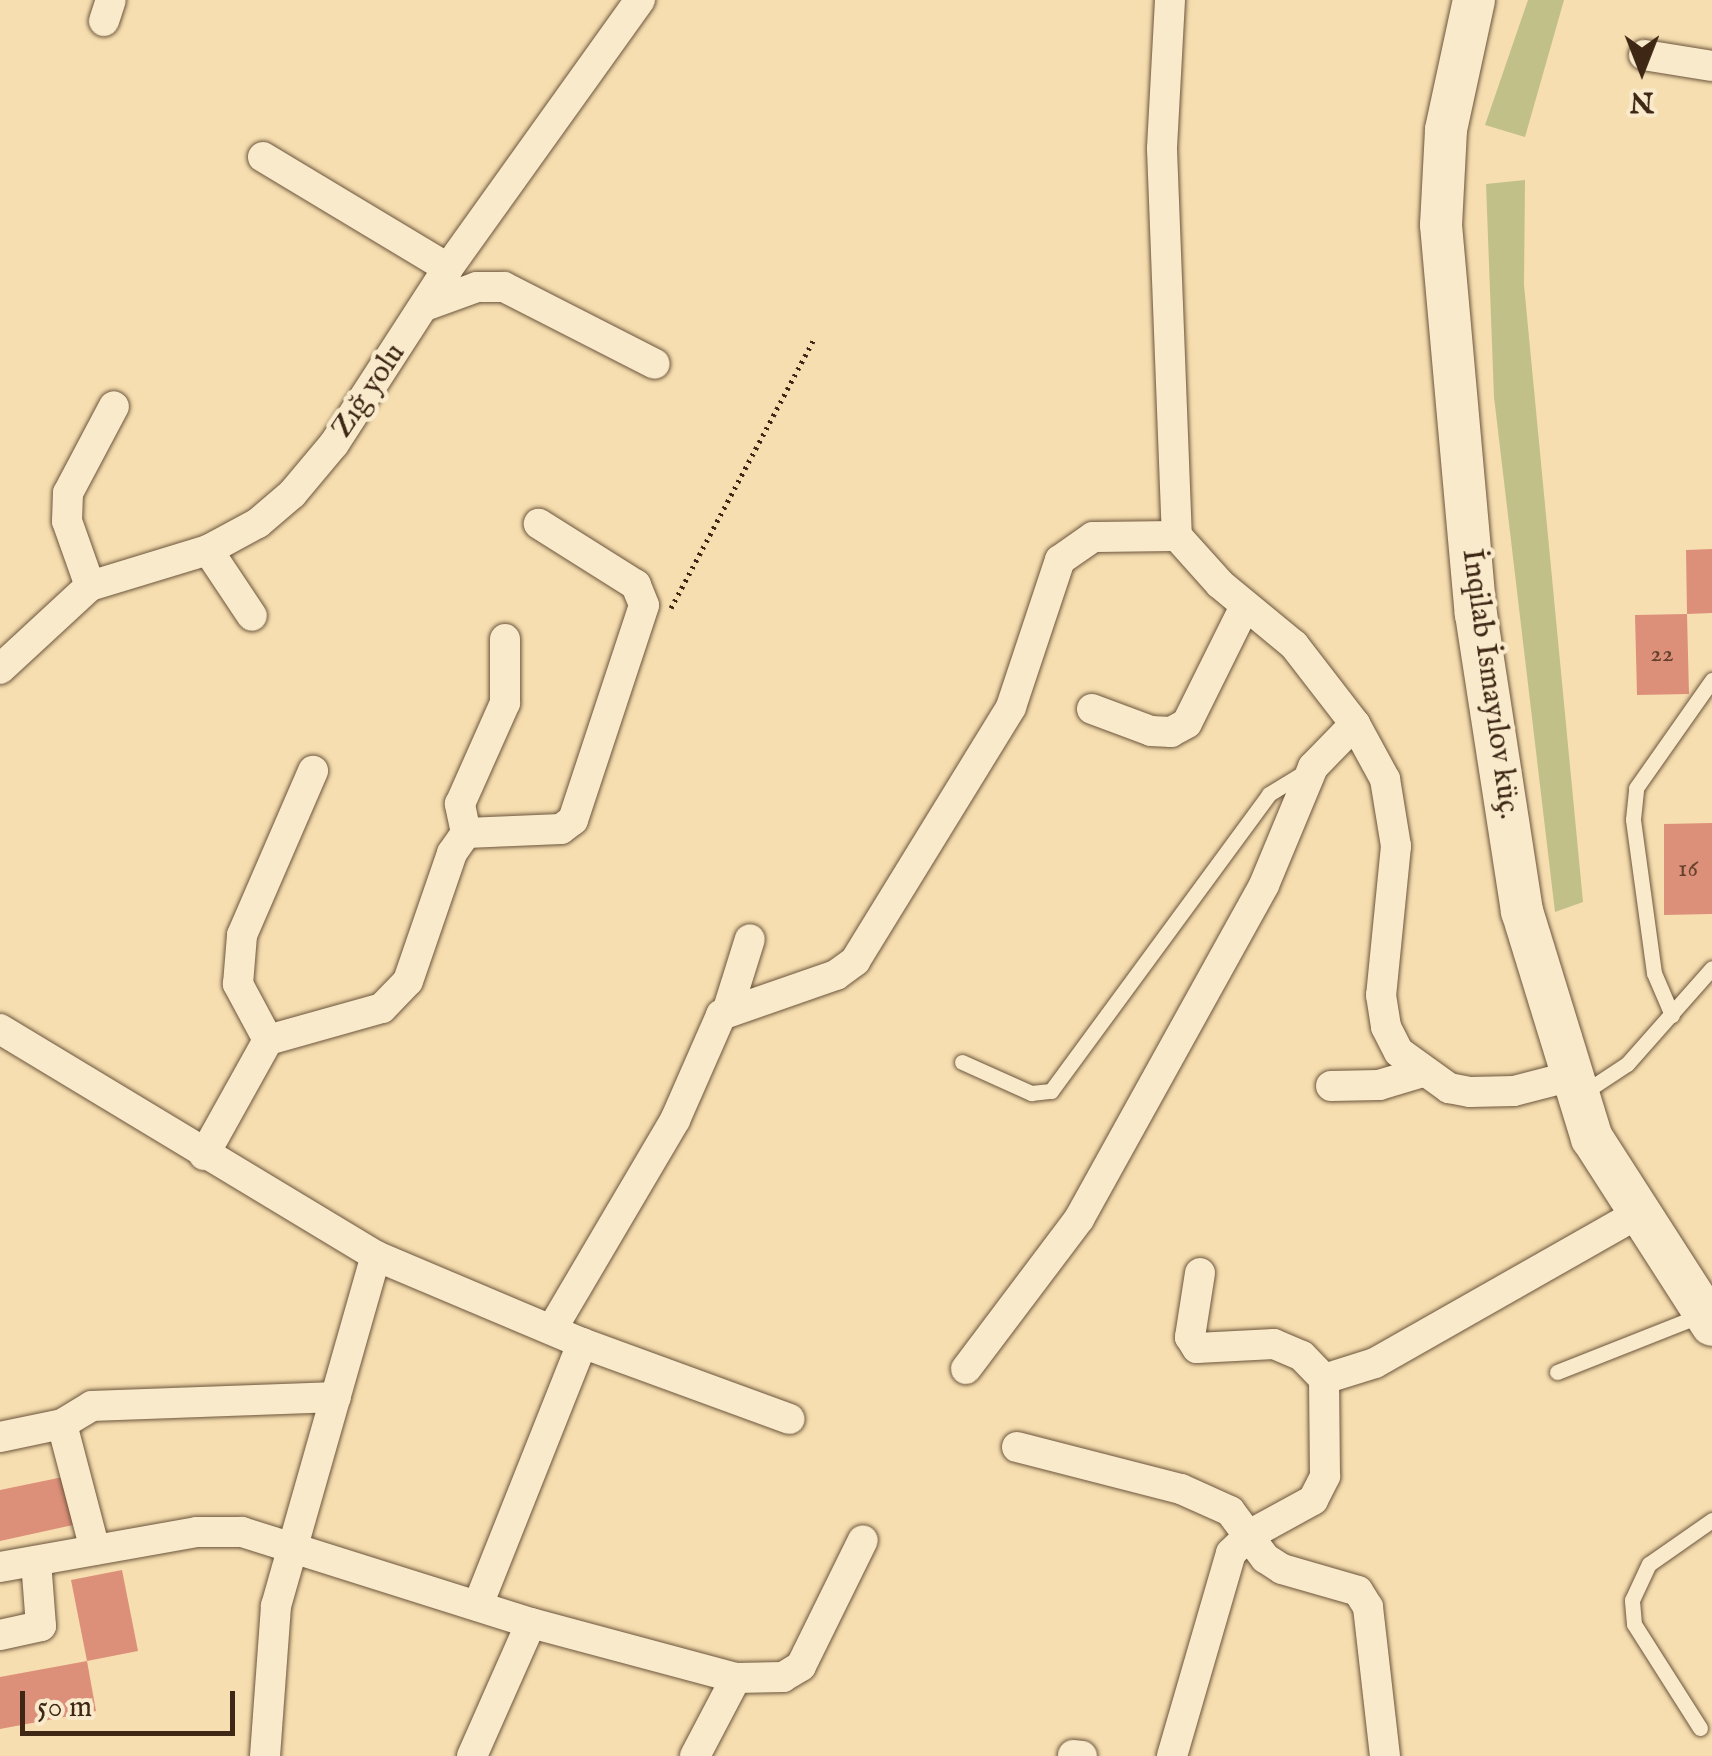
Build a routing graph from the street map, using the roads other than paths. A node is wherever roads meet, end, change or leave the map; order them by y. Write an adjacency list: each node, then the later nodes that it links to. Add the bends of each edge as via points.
1 (640, 0): 7 (street, Zığ yolu)
2 (1170, 0): 12 (street, via 1162,149)
3 (1474, 0): 34 (main road, İnqilab İsmayılov küç., via 1442,180 1476,614 1522,911)
4 (1644, 55): 5 (street)
5 (1712, 66)
6 (263, 157): 7 (street)
7 (448, 268): 8 (street, Zığ yolu)
8 (425, 306): 9 (street, via 477,287 504,287); 13 (street, Zığ yolu, via 334,444 292,494 258,523)
9 (655, 364)
10 (114, 406): 14 (street, via 68,493 67,522)
11 (539, 524): 24 (street, via 636,586 644,606 573,820 561,829)
12 (1177, 536): 15 (street); 27 (street, via 1093,537 1075,544 1051,577 1011,707 855,960 836,975)
13 (208, 550): 14 (street, Zığ yolu); 16 (street)
14 (90, 586): 18 (street, Zığ yolu)
15 (1245, 606): 20 (street, via 1187,722 1171,732 1152,731); 21 (street, via 1294,645)
16 (252, 616)
17 (506, 639): 24 (street, via 505,704 460,804)
18 (0, 670)
19 (1712, 680): 28 (lane, via 1636,788 1633,819 1654,974)
20 (1092, 709)
21 (1355, 724): 22 (street); 32 (street, via 1394,808 1381,995 1386,1028 1399,1052)
22 (1313, 768): 31 (lane, via 1269,794 1051,1091 1031,1093); 42 (street, via 1264,885 1080,1219)
23 (313, 771): 30 (street, via 242,935 238,984)
24 (466, 833): 30 (street, via 452,854 408,980 382,1008)
25 (750, 939): 27 (street)
26 (1712, 968): 28 (lane)
27 (728, 1009): 40 (street, via 675,1120)
28 (1672, 1014): 34 (lane, via 1627,1064)
29 (0, 1029): 35 (street)
30 (268, 1040): 35 (street)
31 (962, 1062)
32 (1423, 1072): 33 (street, via 1379,1085); 34 (street, via 1470,1092)
33 (1331, 1086)
34 (1576, 1086): 36 (main road, İnqilab İsmayılov küç., via 1592,1138)
35 (204, 1156): 37 (street)
36 (1639, 1213): 39 (main road, İnqilab İsmayılov küç.); 44 (street, via 1376,1363)
37 (376, 1256): 40 (street); 45 (street)
38 (1200, 1273): 44 (street, via 1190,1337 1198,1348 1274,1344 1302,1356)
39 (1708, 1320): 43 (lane)
40 (552, 1330): 41 (street)
41 (582, 1343): 46 (street); 57 (street)
42 (966, 1369)
43 (1557, 1372)
44 (1324, 1379): 51 (street, via 1326,1476 1313,1500)
45 (336, 1397): 47 (street, via 92,1406); 53 (street)
46 (790, 1419)
47 (62, 1424): 48 (street); 54 (street)
48 (0, 1437)
49 (1016, 1447): 51 (street, via 1181,1488 1230,1511)
50 (1712, 1520): 61 (lane, via 1649,1564 1632,1600 1634,1624)
51 (1251, 1534): 67 (street, via 1219,1578); 68 (street, via 1265,1558 1282,1569 1358,1591 1368,1606)
52 (863, 1540): 60 (street, via 801,1666 783,1677)
53 (293, 1546): 54 (street, via 227,1532); 57 (street); 62 (street, via 276,1606)
54 (95, 1550): 55 (street)
55 (36, 1561): 56 (street); 59 (street, via 40,1626)
56 (0, 1567)
57 (478, 1605): 58 (street)
58 (532, 1623): 60 (street); 64 (street)
59 (0, 1635)
60 (736, 1678): 65 (street)
61 (1700, 1728)
62 (267, 1754)
63 (1073, 1755): 66 (street)
64 (472, 1756)
65 (695, 1756)
66 (1082, 1756)
67 (1172, 1756)
68 (1385, 1756)

